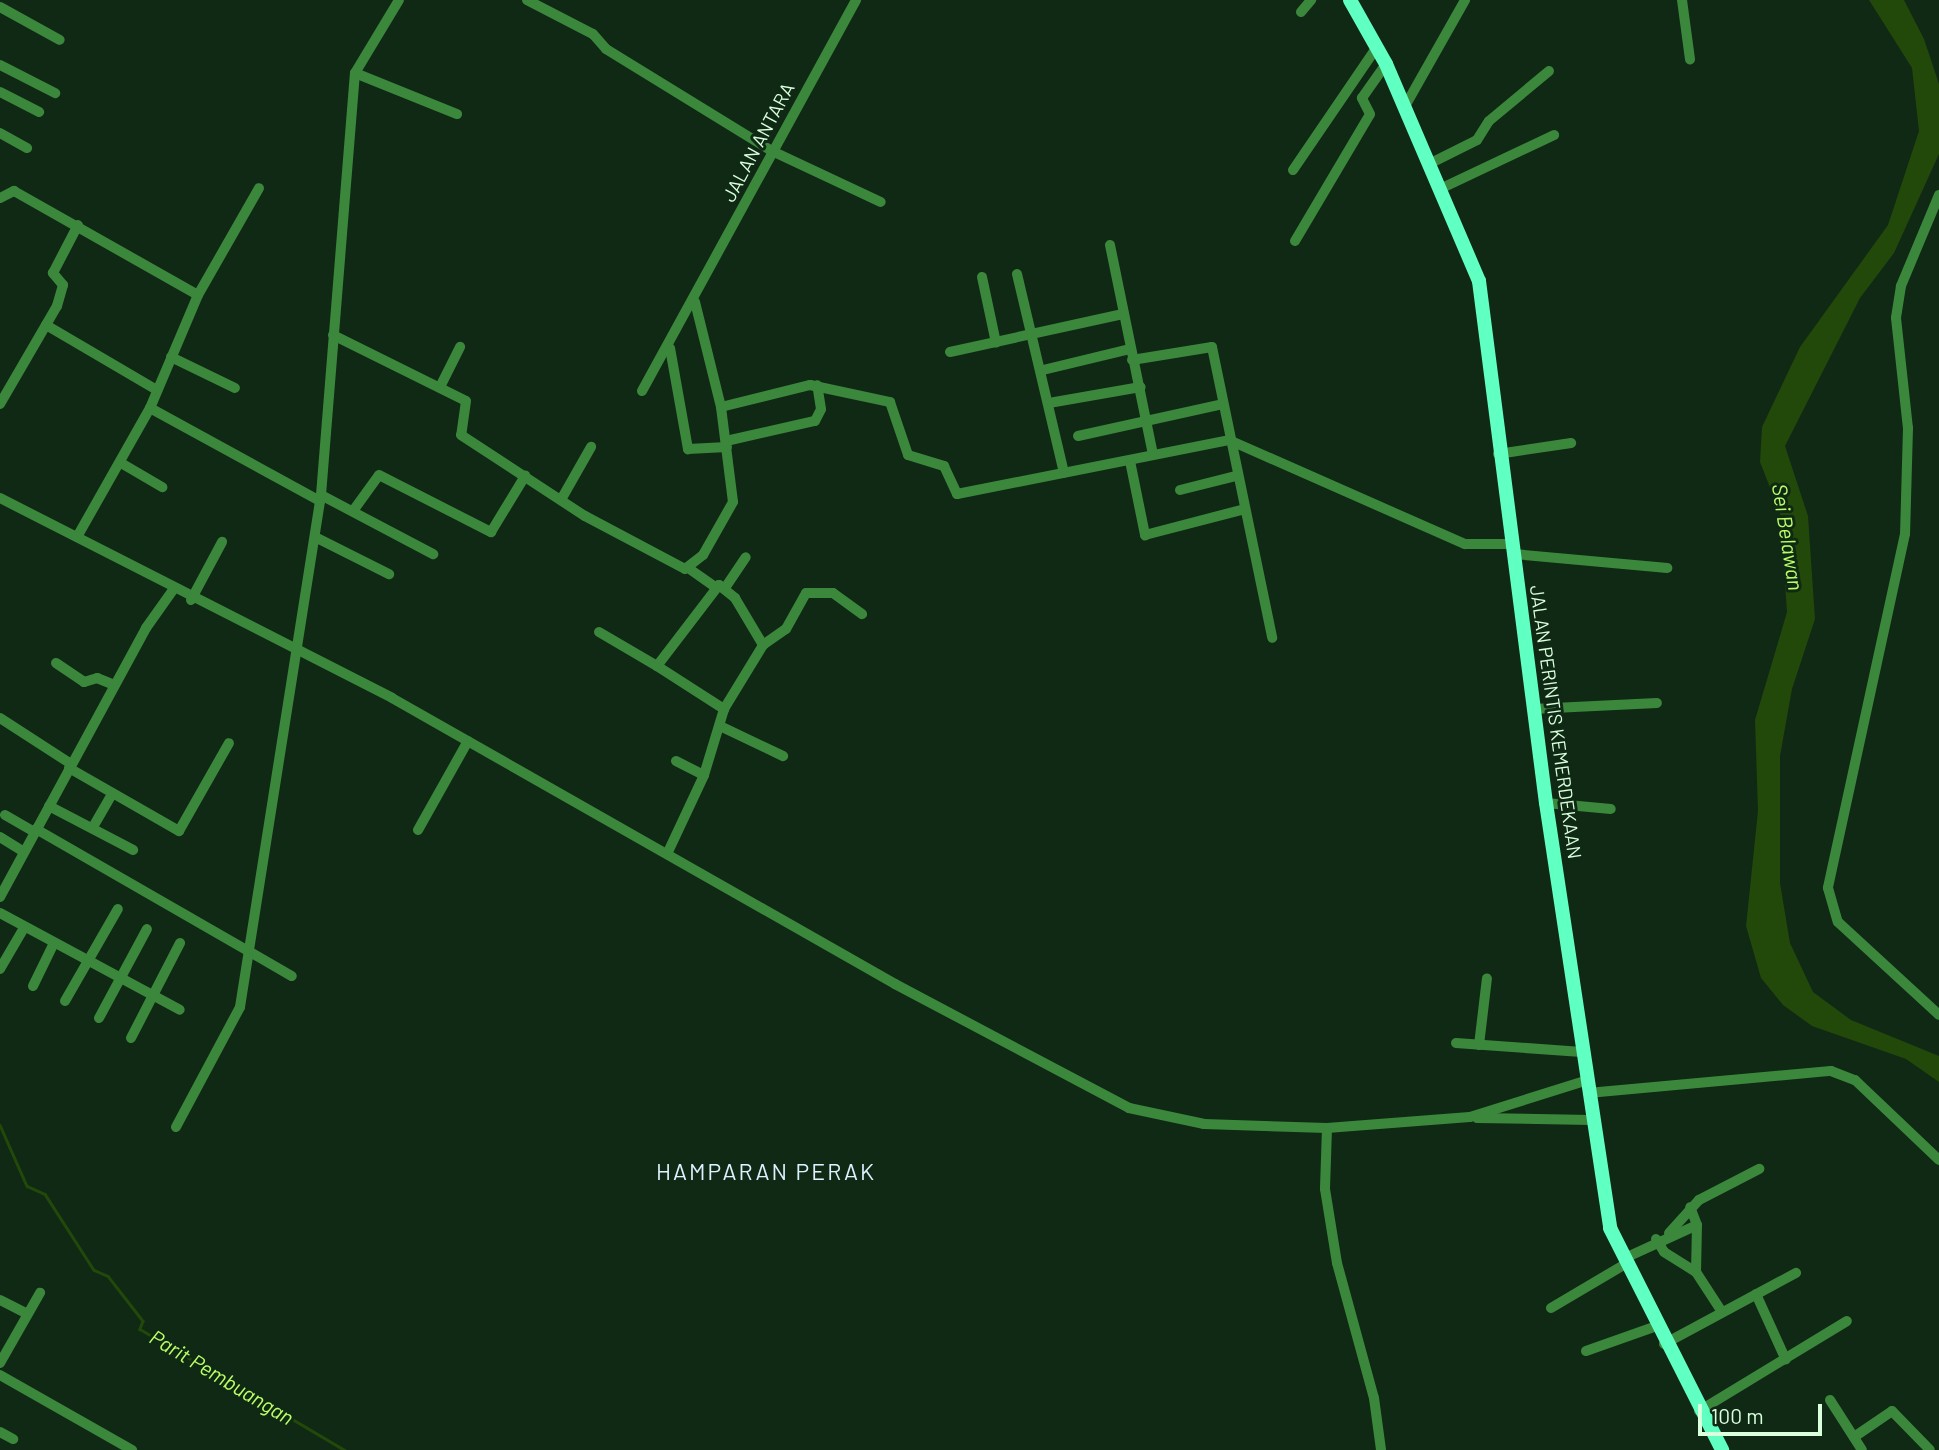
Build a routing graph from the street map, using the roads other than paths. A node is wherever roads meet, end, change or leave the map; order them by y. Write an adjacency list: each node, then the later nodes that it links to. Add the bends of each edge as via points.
1 (399, 0): 16 (street)
2 (527, 0): 25 (street, via 593,34 606,49)
3 (856, 0): 25 (street, JALAN ANTARA)
4 (1311, 0): 9 (street)
5 (1350, 0): 11 (main road, JALAN PERINTIS KEMERDEKAAN)
6 (1465, 0): 19 (street)
7 (1682, 0): 12 (street)
8 (0, 7): 10 (street)
9 (1301, 12)
10 (60, 40)
11 (1377, 47): 13 (main road, JALAN PERINTIS KEMERDEKAAN); 27 (street)
12 (1690, 59)
13 (1386, 64): 19 (main road, JALAN PERINTIS KEMERDEKAAN); 34 (street, via 1362,98 1370,114)
14 (0, 65): 18 (street)
15 (1549, 71): 26 (street, via 1489,121 1477,140)
16 (355, 73): 21 (street); 43 (street)
17 (0, 92): 20 (street)
18 (55, 93)
19 (1404, 108): 26 (main road, JALAN PERINTIS KEMERDEKAAN)
20 (39, 112)
21 (457, 114)
22 (0, 133): 24 (street)
23 (1554, 135): 29 (street)
24 (27, 148)
25 (772, 151): 32 (street); 39 (street, JALAN ANTARA)
26 (1431, 163): 29 (main road, JALAN PERINTIS KEMERDEKAAN)
27 (1293, 170)
28 (259, 188): 38 (street)
29 (1442, 188): 69 (main road, JALAN PERINTIS KEMERDEKAAN, via 1479,281)
30 (0, 198): 33 (street, via 14,191)
31 (1938, 200): 142 (street, via 1901,286 1896,318 1908,461 1899,581 1828,888 1838,922)
32 (881, 202)
33 (79, 225): 38 (street); 41 (street, via 53,273 62,290)
34 (1295, 241)
35 (1110, 245): 40 (street)
36 (1017, 274): 42 (street)
37 (982, 277): 44 (street)
38 (198, 295): 49 (street)
39 (695, 302): 46 (street, JALAN ANTARA); 60 (street)
40 (1123, 314): 42 (street); 48 (street)
41 (47, 325): 55 (street); 57 (street)
42 (1033, 334): 44 (street); 50 (street)
43 (333, 335): 52 (street); 78 (street)
44 (996, 343): 47 (street)
45 (460, 347): 52 (street)
46 (670, 348): 56 (street, JALAN ANTARA); 66 (street, via 690,453)
47 (950, 352)
48 (1131, 355): 50 (street); 53 (street); 59 (street, via 1209,345)
49 (171, 357): 54 (street); 55 (street)
50 (1043, 370): 58 (street)
51 (817, 386): 60 (street); 66 (street, via 821,410 816,421); 72 (street, via 890,402 908,455 944,466 957,495)
52 (440, 387): 73 (street, via 469,403 461,435)
53 (1140, 387): 58 (street); 62 (street)
54 (235, 388)
55 (155, 389): 61 (street)
56 (642, 391)
57 (0, 404)
58 (1049, 404): 72 (street)
59 (1223, 404): 62 (street); 64 (street)
60 (720, 407): 66 (street)
61 (150, 408): 71 (street); 78 (street)
62 (1147, 419): 63 (street); 68 (street)
63 (1078, 436)
64 (1228, 440): 68 (street); 74 (street); 85 (street, via 1465,544)
65 (1571, 443): 69 (street)
66 (726, 444): 89 (street, via 733,502)
67 (591, 447): 79 (street)
68 (1153, 454): 70 (street)
69 (1498, 454): 85 (main road, JALAN PERINTIS KEMERDEKAAN)
70 (1130, 461): 72 (street); 80 (street, via 1145,535)
71 (121, 463): 75 (street); 82 (street)
72 (1064, 473)
73 (525, 476): 79 (street); 81 (street, via 491,532 379,475)
74 (1236, 476): 76 (street); 80 (street)
75 (162, 487)
76 (1180, 490)
77 (0, 498): 82 (street)
78 (321, 498): 81 (street); 83 (street)
79 (562, 498): 89 (street)
80 (1245, 509): 96 (street)
81 (353, 511): 86 (street)
82 (77, 537): 92 (street)
83 (315, 537): 90 (street); 98 (street)
84 (222, 542): 93 (street)
85 (1514, 549): 88 (street); 104 (main road, JALAN PERINTIS KEMERDEKAAN)
86 (433, 554)
87 (746, 557): 91 (street)
88 (1667, 568)
89 (691, 570): 91 (street)
90 (389, 575)
91 (719, 587): 97 (street); 100 (street)
92 (173, 590): 93 (street); 101 (street)
93 (191, 600): 98 (street)
94 (862, 614): 97 (street, via 833,593 806,593 786,629)
95 (599, 632): 100 (street)
96 (1272, 638)
97 (763, 645): 103 (street)
98 (301, 651): 107 (street); 132 (street)
99 (56, 663): 101 (street, via 84,682 97,678)
100 (657, 666): 103 (street)
101 (114, 685): 111 (street)
102 (1657, 702): 104 (street)
103 (724, 709): 106 (street)
104 (1533, 709): 114 (main road, JALAN PERINTIS KEMERDEKAAN)
105 (0, 718): 111 (street)
106 (720, 726): 109 (street); 112 (street)
107 (468, 741): 119 (street); 124 (street)
108 (229, 743): 113 (street, via 179,831)
109 (783, 756)
110 (676, 761): 112 (street)
111 (70, 766): 113 (street); 115 (street)
112 (704, 775): 124 (street)
113 (113, 793): 118 (street)
114 (1546, 803): 116 (street); 147 (main road, JALAN PERINTIS KEMERDEKAAN)
115 (49, 806): 118 (street); 120 (street)
116 (1611, 809)
117 (5, 815): 120 (street)
118 (93, 827): 122 (street)
119 (418, 830)
120 (35, 831): 123 (street); 132 (street)
121 (0, 837): 123 (street)
122 (133, 849)
123 (24, 852): 125 (street)
124 (668, 852): 152 (street, via 895,984 1129,1108 1204,1124)
125 (0, 897)
126 (118, 909): 133 (street)
127 (0, 913): 128 (street)
128 (24, 928): 130 (street); 134 (street)
129 (147, 929): 135 (street)
130 (54, 943): 133 (street); 138 (street)
131 (180, 943): 139 (street)
132 (243, 951): 136 (street); 151 (street, via 240,1007)
133 (88, 960): 135 (street); 140 (street)
134 (0, 969)
135 (120, 976): 139 (street); 143 (street)
136 (292, 976)
137 (1487, 978): 146 (street)
138 (33, 986)
139 (153, 993): 141 (street); 144 (street)
140 (65, 1001)
141 (180, 1010)
142 (1939, 1015)
143 (99, 1018)
144 (131, 1038)
145 (1456, 1044): 146 (street)
146 (1479, 1045): 147 (street)
147 (1582, 1052): 148 (main road, JALAN PERINTIS KEMERDEKAAN)
148 (1587, 1087): 149 (street); 150 (main road, JALAN PERINTIS KEMERDEKAAN); 153 (street, via 1831,1070 1855,1080)
149 (1470, 1117): 150 (street); 152 (street)
150 (1591, 1120): 159 (main road, JALAN PERINTIS KEMERDEKAAN, via 1610,1228)
151 (176, 1127)
152 (1327, 1128): 181 (street, via 1327,1201 1374,1398)
153 (1939, 1160)
154 (1759, 1170): 155 (street)
155 (1690, 1207): 156 (street); 157 (street)
156 (1697, 1225): 157 (street); 160 (street)
157 (1669, 1233): 158 (street)
158 (1657, 1239): 159 (street); 160 (street, via 1664,1252)
159 (1626, 1260): 165 (street); 169 (main road, JALAN PERINTIS KEMERDEKAAN)
160 (1696, 1272): 166 (street)
161 (1796, 1273): 163 (street)
162 (40, 1293): 167 (street)
163 (1756, 1294): 166 (street); 172 (street)
164 (0, 1300): 167 (street)
165 (1551, 1308)
166 (1720, 1309): 170 (street)
167 (28, 1314): 173 (street)
168 (1847, 1321): 172 (street)
169 (1657, 1326): 170 (main road, JALAN PERINTIS KEMERDEKAAN); 171 (street)
170 (1664, 1343): 176 (main road, JALAN PERINTIS KEMERDEKAAN)
171 (1586, 1352)
172 (1786, 1360): 176 (street)
173 (0, 1363)
174 (0, 1375): 180 (street)
175 (1830, 1399): 178 (street)
176 (1699, 1411): 182 (main road, JALAN PERINTIS KEMERDEKAAN)
177 (0, 1432): 179 (street)
178 (1854, 1437): 183 (street); 184 (street, via 1892,1411)
179 (13, 1439)
180 (132, 1450)
181 (1381, 1450)
182 (1722, 1450)
183 (1862, 1450)
184 (1930, 1450)

